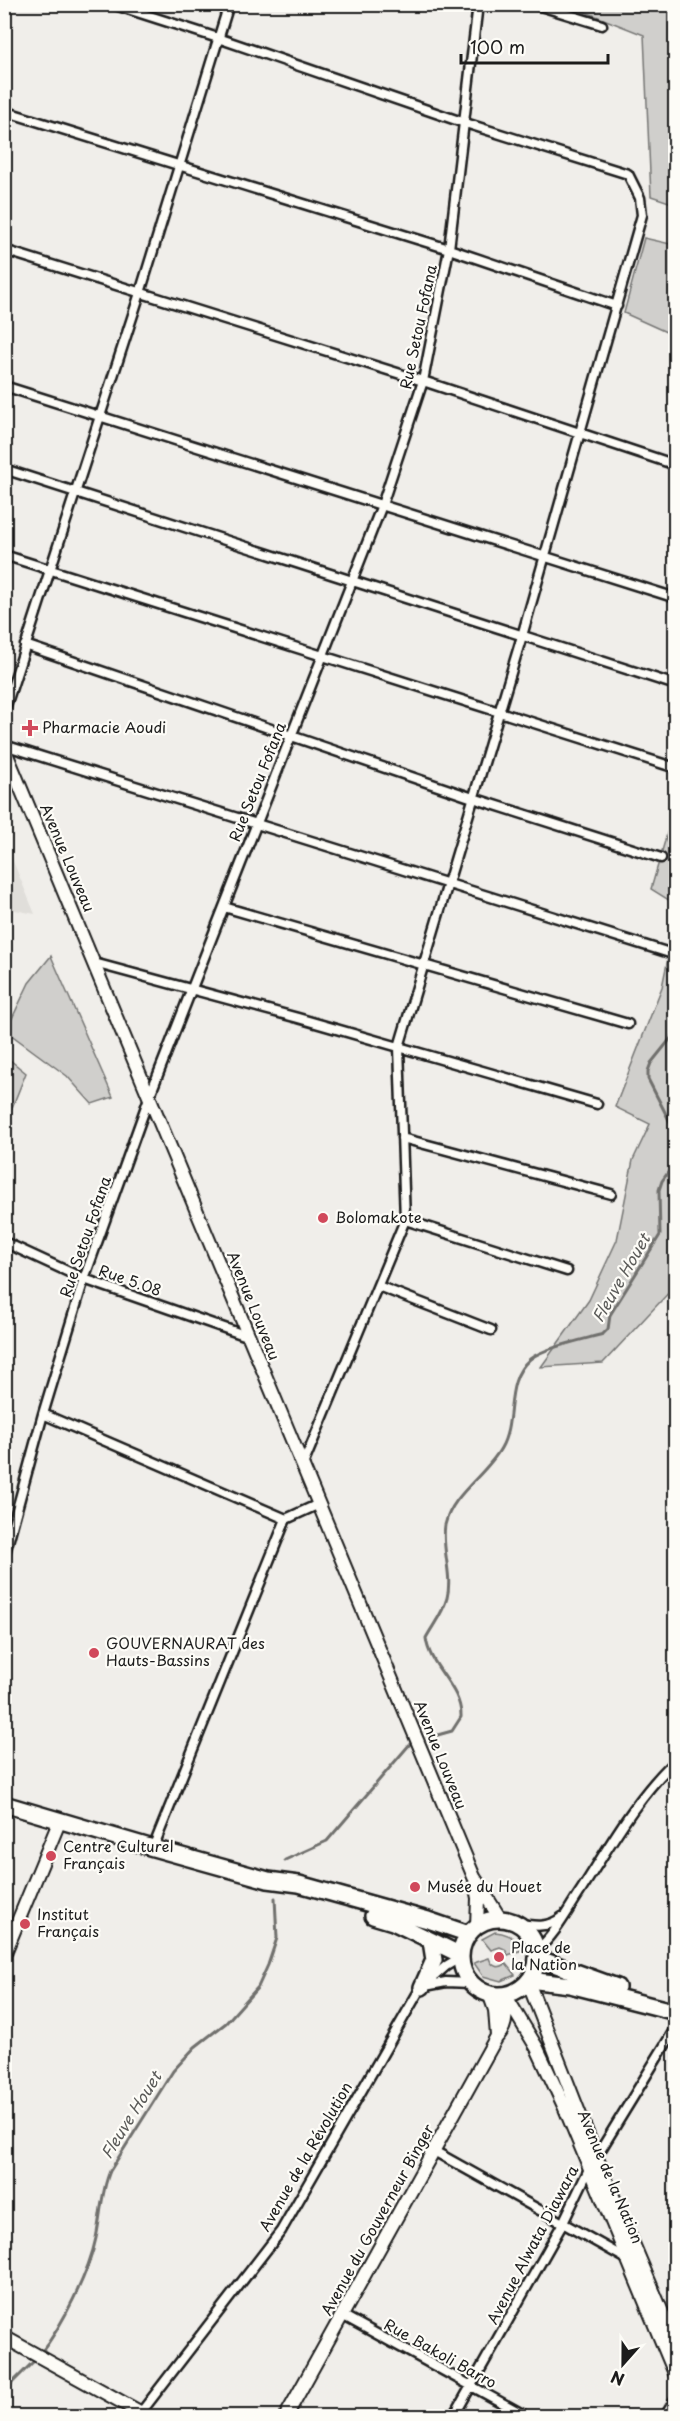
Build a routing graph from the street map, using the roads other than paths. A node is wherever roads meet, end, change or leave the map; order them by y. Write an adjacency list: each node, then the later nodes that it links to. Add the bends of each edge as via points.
1 (112, 4): 6 (street)
2 (229, 4): 6 (street)
3 (478, 4): 8 (street, Rue Setou Fofana)
4 (534, 4): 5 (street)
5 (602, 26)
6 (218, 38): 8 (street); 9 (street)
7 (4, 111): 9 (street)
8 (462, 122): 10 (street, Rue Setou Fofana); 13 (street, via 628,174 643,206)
9 (179, 165): 10 (street); 12 (street)
10 (449, 249): 13 (street); 14 (street, Rue Setou Fofana)
11 (4, 250): 12 (street)
12 (140, 293): 14 (street); 16 (street)
13 (617, 306): 17 (street)
14 (423, 381): 17 (street); 21 (street, Rue Setou Fofana)
15 (4, 386): 16 (street)
16 (99, 416): 20 (street); 21 (street)
17 (580, 433): 18 (street); 23 (street)
18 (675, 465)
19 (4, 470): 20 (street)
20 (75, 492): 24 (street); 25 (street)
21 (382, 505): 23 (street); 25 (street, Rue Setou Fofana)
22 (4, 555): 24 (street)
23 (544, 557): 26 (street); 27 (street)
24 (51, 570): 28 (street); 29 (street)
25 (352, 581): 27 (street); 29 (street, Rue Setou Fofana)
26 (675, 598)
27 (522, 636): 30 (street); 32 (street)
28 (25, 645): 31 (street); 33 (street)
29 (323, 656): 32 (street); 33 (street, Rue Setou Fofana)
30 (675, 685)
31 (4, 712)
32 (498, 712): 35 (street); 36 (street)
33 (291, 736): 36 (street); 37 (street, Rue Setou Fofana)
34 (4, 747): 37 (street); 42 (main road, Avenue Louveau)
35 (675, 768)
36 (473, 798): 38 (street); 39 (street)
37 (257, 823): 39 (street); 40 (street, Rue Setou Fofana)
38 (661, 858)
39 (448, 884): 41 (street); 43 (street)
40 (224, 907): 43 (street); 44 (street, Rue Setou Fofana)
41 (675, 955)
42 (94, 963): 44 (street); 47 (main road, Avenue Louveau)
43 (424, 965): 45 (street); 46 (street)
44 (192, 990): 46 (street); 47 (street, Rue Setou Fofana)
45 (628, 1024)
46 (399, 1047): 48 (street); 49 (street)
47 (150, 1095): 54 (street, Rue Setou Fofana); 57 (main road, Avenue Louveau)
48 (597, 1104)
49 (402, 1138): 50 (street); 51 (street)
50 (611, 1194)
51 (405, 1220): 53 (street); 55 (street)
52 (4, 1242): 54 (street, Rue 5.08)
53 (567, 1271)
54 (84, 1279): 57 (street, Rue 5.08); 58 (street, Rue Setou Fofana)
55 (378, 1286): 56 (street); 59 (street)
56 (491, 1330)
57 (250, 1337): 59 (main road, Avenue Louveau)
58 (43, 1414): 61 (street); 62 (street, Rue Setou Fofana)
59 (303, 1465): 60 (main road, Avenue Louveau)
60 (319, 1504): 61 (street); 67 (main road, Avenue Louveau)
61 (286, 1519): 66 (street)
62 (4, 1557)
63 (675, 1760): 69 (street, via 650,1785)
64 (4, 1804): 65 (highway)
65 (60, 1820): 66 (highway); 74 (main road)
66 (153, 1848): 68 (highway)
67 (474, 1877): 70 (main road, Avenue Louveau); 71 (main road, Avenue Louveau, via 478,1898)
68 (268, 1880): 71 (highway, via 299,1884); 72 (highway, via 393,1922)
69 (567, 1913): 70 (street, via 549,1925); 73 (street)
70 (508, 1922): 71 (highway, via 489,1921); 73 (highway, via 531,1938)
71 (473, 1931): 75 (highway)
72 (431, 1941): 75 (highway); 78 (highway, via 434,1960)
73 (536, 1954): 76 (highway); 80 (highway, via 584,1977 660,2001)
74 (4, 1955)
75 (461, 1956): 77 (highway); 78 (street, Avenue de la Révolution)
76 (532, 1981): 79 (highway, via 516,1991); 80 (highway, via 570,1985); 84 (main road, Avenue de la Nation)
77 (471, 1983): 78 (street, via 446,1982); 79 (highway)
78 (421, 1988): 95 (street, Avenue de la Révolution, via 281,2231)
79 (498, 1994): 82 (main road); 82 (main road, Avenue du Gouverneur Binger, via 506,2020); 85 (main road, Avenue de la Nation, via 537,2048)
80 (675, 2011)
81 (675, 2027): 84 (street, Avenue Alwata Diawara)
82 (496, 2038): 83 (main road, Avenue du Gouverneur Binger)
83 (434, 2151): 86 (street); 89 (main road, Avenue du Gouverneur Binger)
84 (596, 2156): 85 (street, Avenue Alwata Diawara); 88 (main road, Avenue de la Nation)
85 (589, 2169): 86 (street, Avenue Alwata Diawara); 87 (main road, Avenue de la Nation)
86 (563, 2223): 87 (street); 93 (street, Avenue Alwata Diawara)
87 (629, 2260): 88 (street); 92 (main road, Avenue de la Nation)
88 (643, 2268): 91 (main road, Avenue de la Nation)
89 (342, 2315): 93 (street, Rue Bakoli Barro); 96 (main road, Avenue du Gouverneur Binger)
90 (4, 2337): 95 (main road)
91 (675, 2345)
92 (675, 2376)
93 (471, 2386): 97 (street, Avenue Alwata Diawara); 98 (street, Rue Bakoli Barro)
94 (675, 2401): 99 (main road)
95 (142, 2415)
96 (286, 2416)
97 (454, 2416)
98 (526, 2416)
99 (667, 2416)

